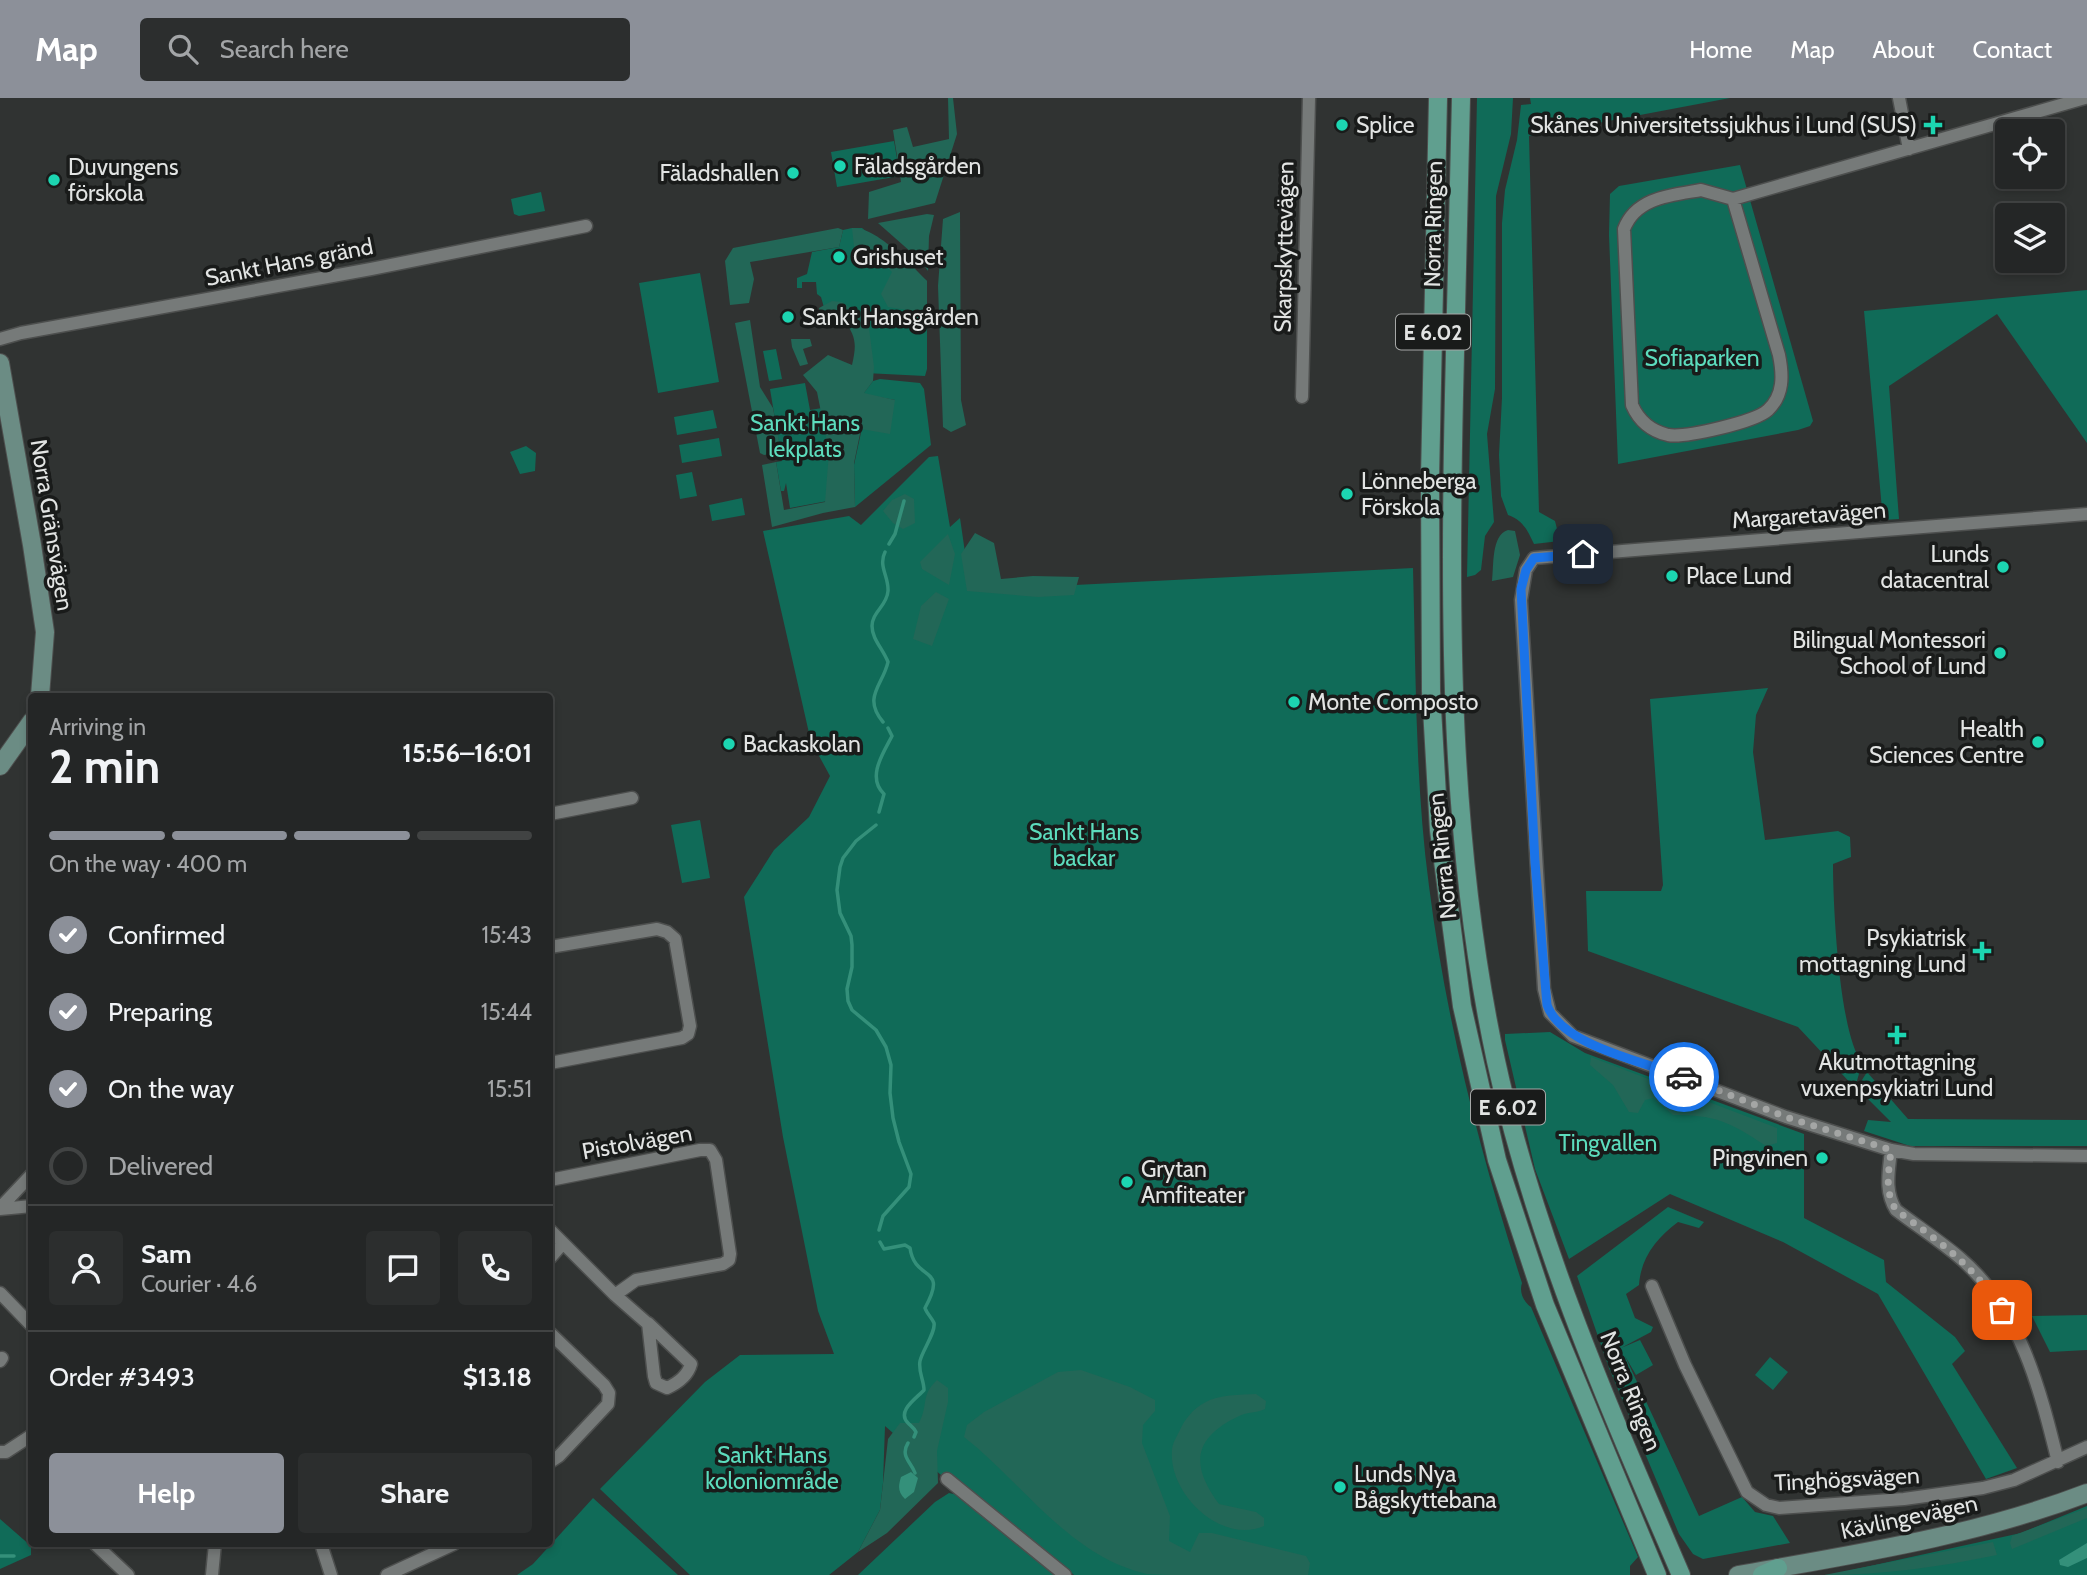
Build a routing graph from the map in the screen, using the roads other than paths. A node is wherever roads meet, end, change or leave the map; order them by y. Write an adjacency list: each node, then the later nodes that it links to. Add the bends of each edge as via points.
1 (1309, 98): 11 (street, Skarpskyttevägen)
2 (1437, 98): 52 (main road, Norra Ringen / E 6.02, via 1431,691 1439,830 1462,1006 1497,1160 1545,1305)
3 (1461, 98): 53 (main road, Norra Ringen / E 6.02, via 1452,565 1455,719 1471,907 1496,1061 1549,1251)
4 (1899, 98): 6 (street)
5 (2085, 98): 6 (street)
6 (1909, 149): 7 (street)
7 (1733, 199): 7 (street, via 1701,190 1651,200 1628,218 1624,229 1632,405 1642,423 1655,431 1669,435 1756,418 1768,410 1781,389 1779,355)
8 (586, 226): 9 (street, Sankt Hans gränd)
9 (0, 340)
10 (0, 363): 13 (street, Norra Gränsvägen, via 44,632)
11 (1302, 397)
12 (2087, 514): 20 (street, Margaretavägen, via 1534,558 1526,570 1521,600 1542,955 1550,1013 1573,1036 1786,1117)
13 (40, 693)
14 (28, 727): 15 (street)
15 (0, 766)
16 (632, 799): 17 (street)
17 (553, 813)
18 (553, 946): 19 (street, via 657,929 667,932 675,939 690,1026 682,1038)
19 (553, 1062)
20 (1891, 1150): 21 (street); 39 (street, via 1889,1200 1961,1258 1992,1293 2029,1359)
21 (2087, 1156)
22 (28, 1178): 25 (street)
23 (553, 1179): 31 (street, Pistolvägen, via 700,1150 710,1150 716,1160 729,1260 636,1280)
24 (28, 1206): 25 (street)
25 (0, 1208)
26 (553, 1233): 27 (street)
27 (563, 1243): 28 (street); 31 (street)
28 (553, 1255)
29 (1651, 1286): 39 (street, Tinghögsvägen, via 1747,1492 1766,1506 1904,1499 1983,1488)
30 (0, 1293): 32 (street)
31 (615, 1294): 33 (street)
32 (28, 1322)
33 (647, 1322): 33 (street, via 691,1364 689,1371 667,1388 656,1383)
34 (553, 1337): 38 (street, via 609,1394 608,1404)
35 (28, 1438): 37 (street)
36 (2087, 1447): 39 (street, Tinghögsvägen)
37 (0, 1452)
38 (553, 1460)
39 (2058, 1462)
40 (947, 1479): 51 (street)
41 (2087, 1493): 46 (street, Kävlingevägen, via 2011,1520)
42 (98, 1547): 47 (street)
43 (215, 1547): 48 (street)
44 (321, 1547): 49 (street)
45 (448, 1547): 50 (street)
46 (1770, 1572): 54 (street, Kävlingevägen)
47 (128, 1575)
48 (212, 1575)
49 (331, 1575)
50 (387, 1575)
51 (1065, 1575)
52 (1657, 1575)
53 (1681, 1575)
54 (1738, 1575)

